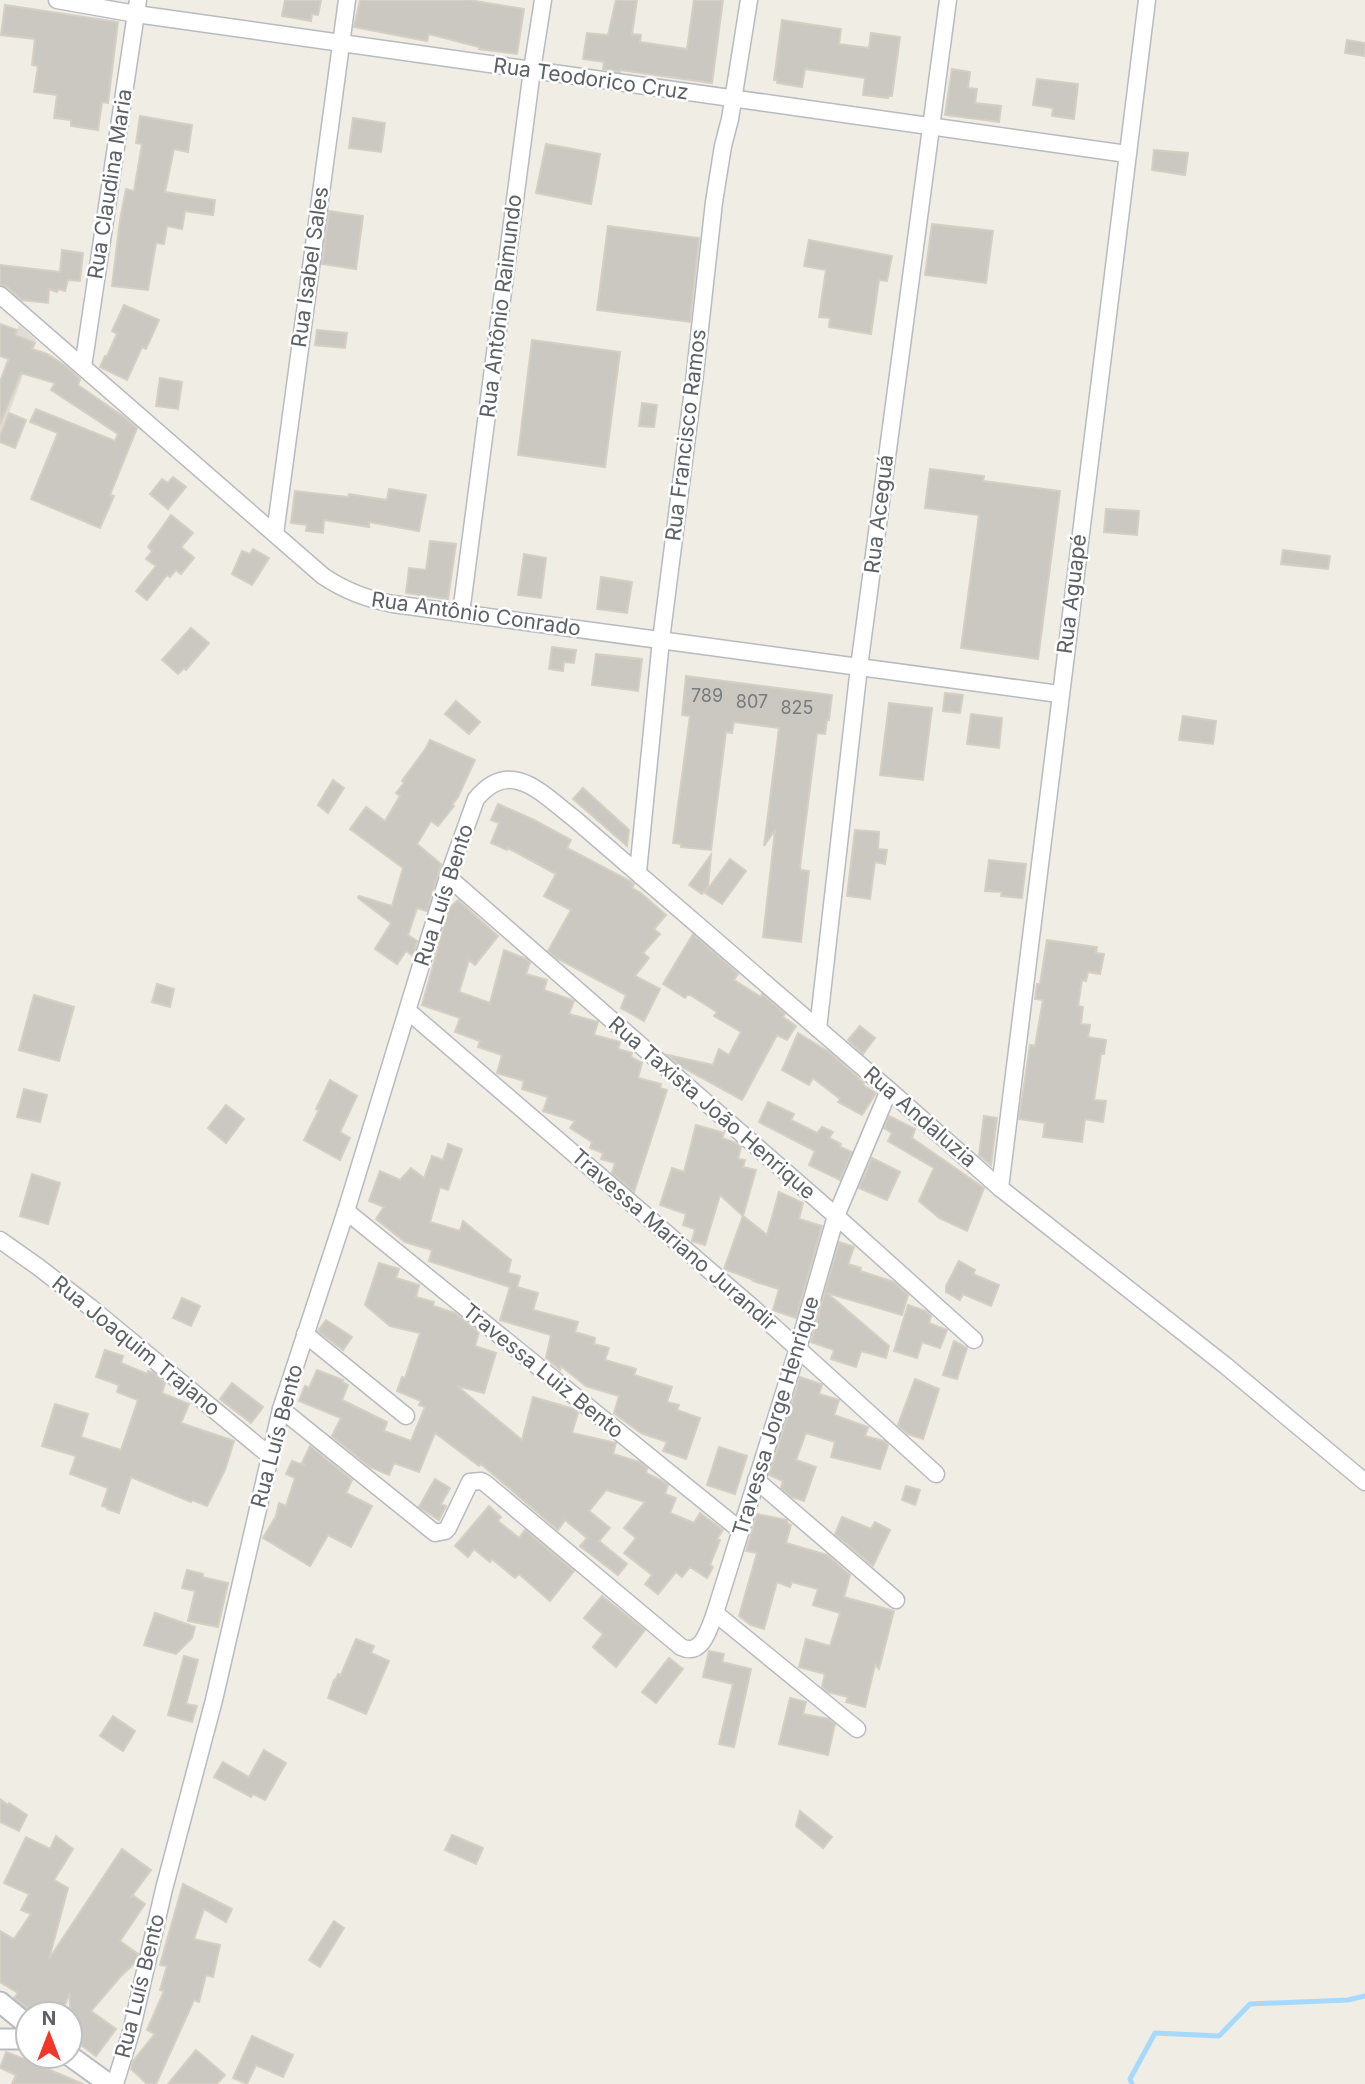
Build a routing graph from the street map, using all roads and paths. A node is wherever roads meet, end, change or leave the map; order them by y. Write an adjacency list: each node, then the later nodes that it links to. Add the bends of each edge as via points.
1 (57, 0): 7 (street, Rua Teodorico Cruz)
2 (347, 0): 8 (street, Rua Isabel Sales)
3 (543, 0): 9 (street, Rua Antônio Raimundo)
4 (749, 0): 10 (street, Rua Francisco Ramos)
5 (948, 0): 11 (street, Rua Aceguá)
6 (1147, 0): 12 (street, Rua Aguapé)
7 (137, 7): 8 (street, Rua Teodorico Cruz); 14 (street, Rua Claudina Maria)
8 (341, 42): 9 (street, Rua Teodorico Cruz); 15 (street, Rua Isabel Sales)
9 (532, 70): 10 (street, Rua Teodorico Cruz); 16 (street, Rua Antônio Raimundo)
10 (733, 100): 11 (street, Rua Teodorico Cruz); 17 (street, Rua Francisco Ramos, via 714,202)
11 (930, 127): 12 (street, Rua Teodorico Cruz); 18 (street, Rua Aceguá)
12 (1127, 154): 19 (street, Rua Aguapé)
13 (0, 295): 14 (street, Rua Antônio Conrado)
14 (83, 367): 15 (street, Rua Antônio Conrado)
15 (275, 534): 16 (street, Rua Antônio Conrado, via 323,576 366,599)
16 (461, 613): 17 (street, Rua Antônio Conrado)
17 (661, 640): 18 (street, Rua Antônio Conrado); 21 (street, Rua Francisco Ramos)
18 (859, 667): 19 (street, Rua Antônio Conrado); 24 (street, Rua Aceguá)
19 (1059, 694): 26 (street, Rua Aguapé)
20 (476, 799): 21 (street, Rua Andaluzia, via 498,780 530,784); 22 (street, Rua Luís Bento)
21 (638, 872): 24 (street, Rua Andaluzia)
22 (448, 877): 23 (street, Rua Luís Bento); 28 (street, Rua Taxista João Henrique)
23 (408, 1011): 27 (street, Rua Luís Bento); 32 (street, Travessa Mariano Jurandir)
24 (818, 1029): 25 (street, Rua Andaluzia)
25 (890, 1090): 26 (street, Rua Andaluzia); 28 (street, Travessa Jorge Henrique)
26 (1000, 1188): 38 (street, Rua Andaluzia)
27 (346, 1211): 30 (street, Rua Luís Bento); 39 (street, Travessa Luiz Bento)
28 (836, 1216): 31 (street, Rua Taxista João Henrique); 32 (street, Travessa Jorge Henrique)
29 (0, 1240): 35 (street, Rua Joaquim Trajano, via 80,1299)
30 (305, 1334): 33 (street, Rua Luís Bento); 34 (street)
31 (974, 1340)
32 (798, 1348): 36 (street, Travessa Mariano Jurandir); 37 (street, Travessa Jorge Henrique)
33 (281, 1409): 35 (street, Rua Luís Bento); 41 (street, Travessa Jorge Henrique, via 436,1533 448,1528 470,1482 485,1483 681,1647 699,1646)
34 (406, 1416)
35 (270, 1456): 47 (street, Rua Luís Bento, via 214,1700)
36 (936, 1474)
37 (756, 1480): 39 (street, Travessa Jorge Henrique); 40 (street)
38 (1365, 1482)
39 (740, 1530): 41 (street, Travessa Jorge Henrique)
40 (896, 1600)
41 (715, 1613): 42 (street)
42 (857, 1729)
43 (0, 2002): 44 (street)
44 (14, 2014)
45 (84, 2066): 46 (street)
46 (109, 2084)
47 (115, 2084)

